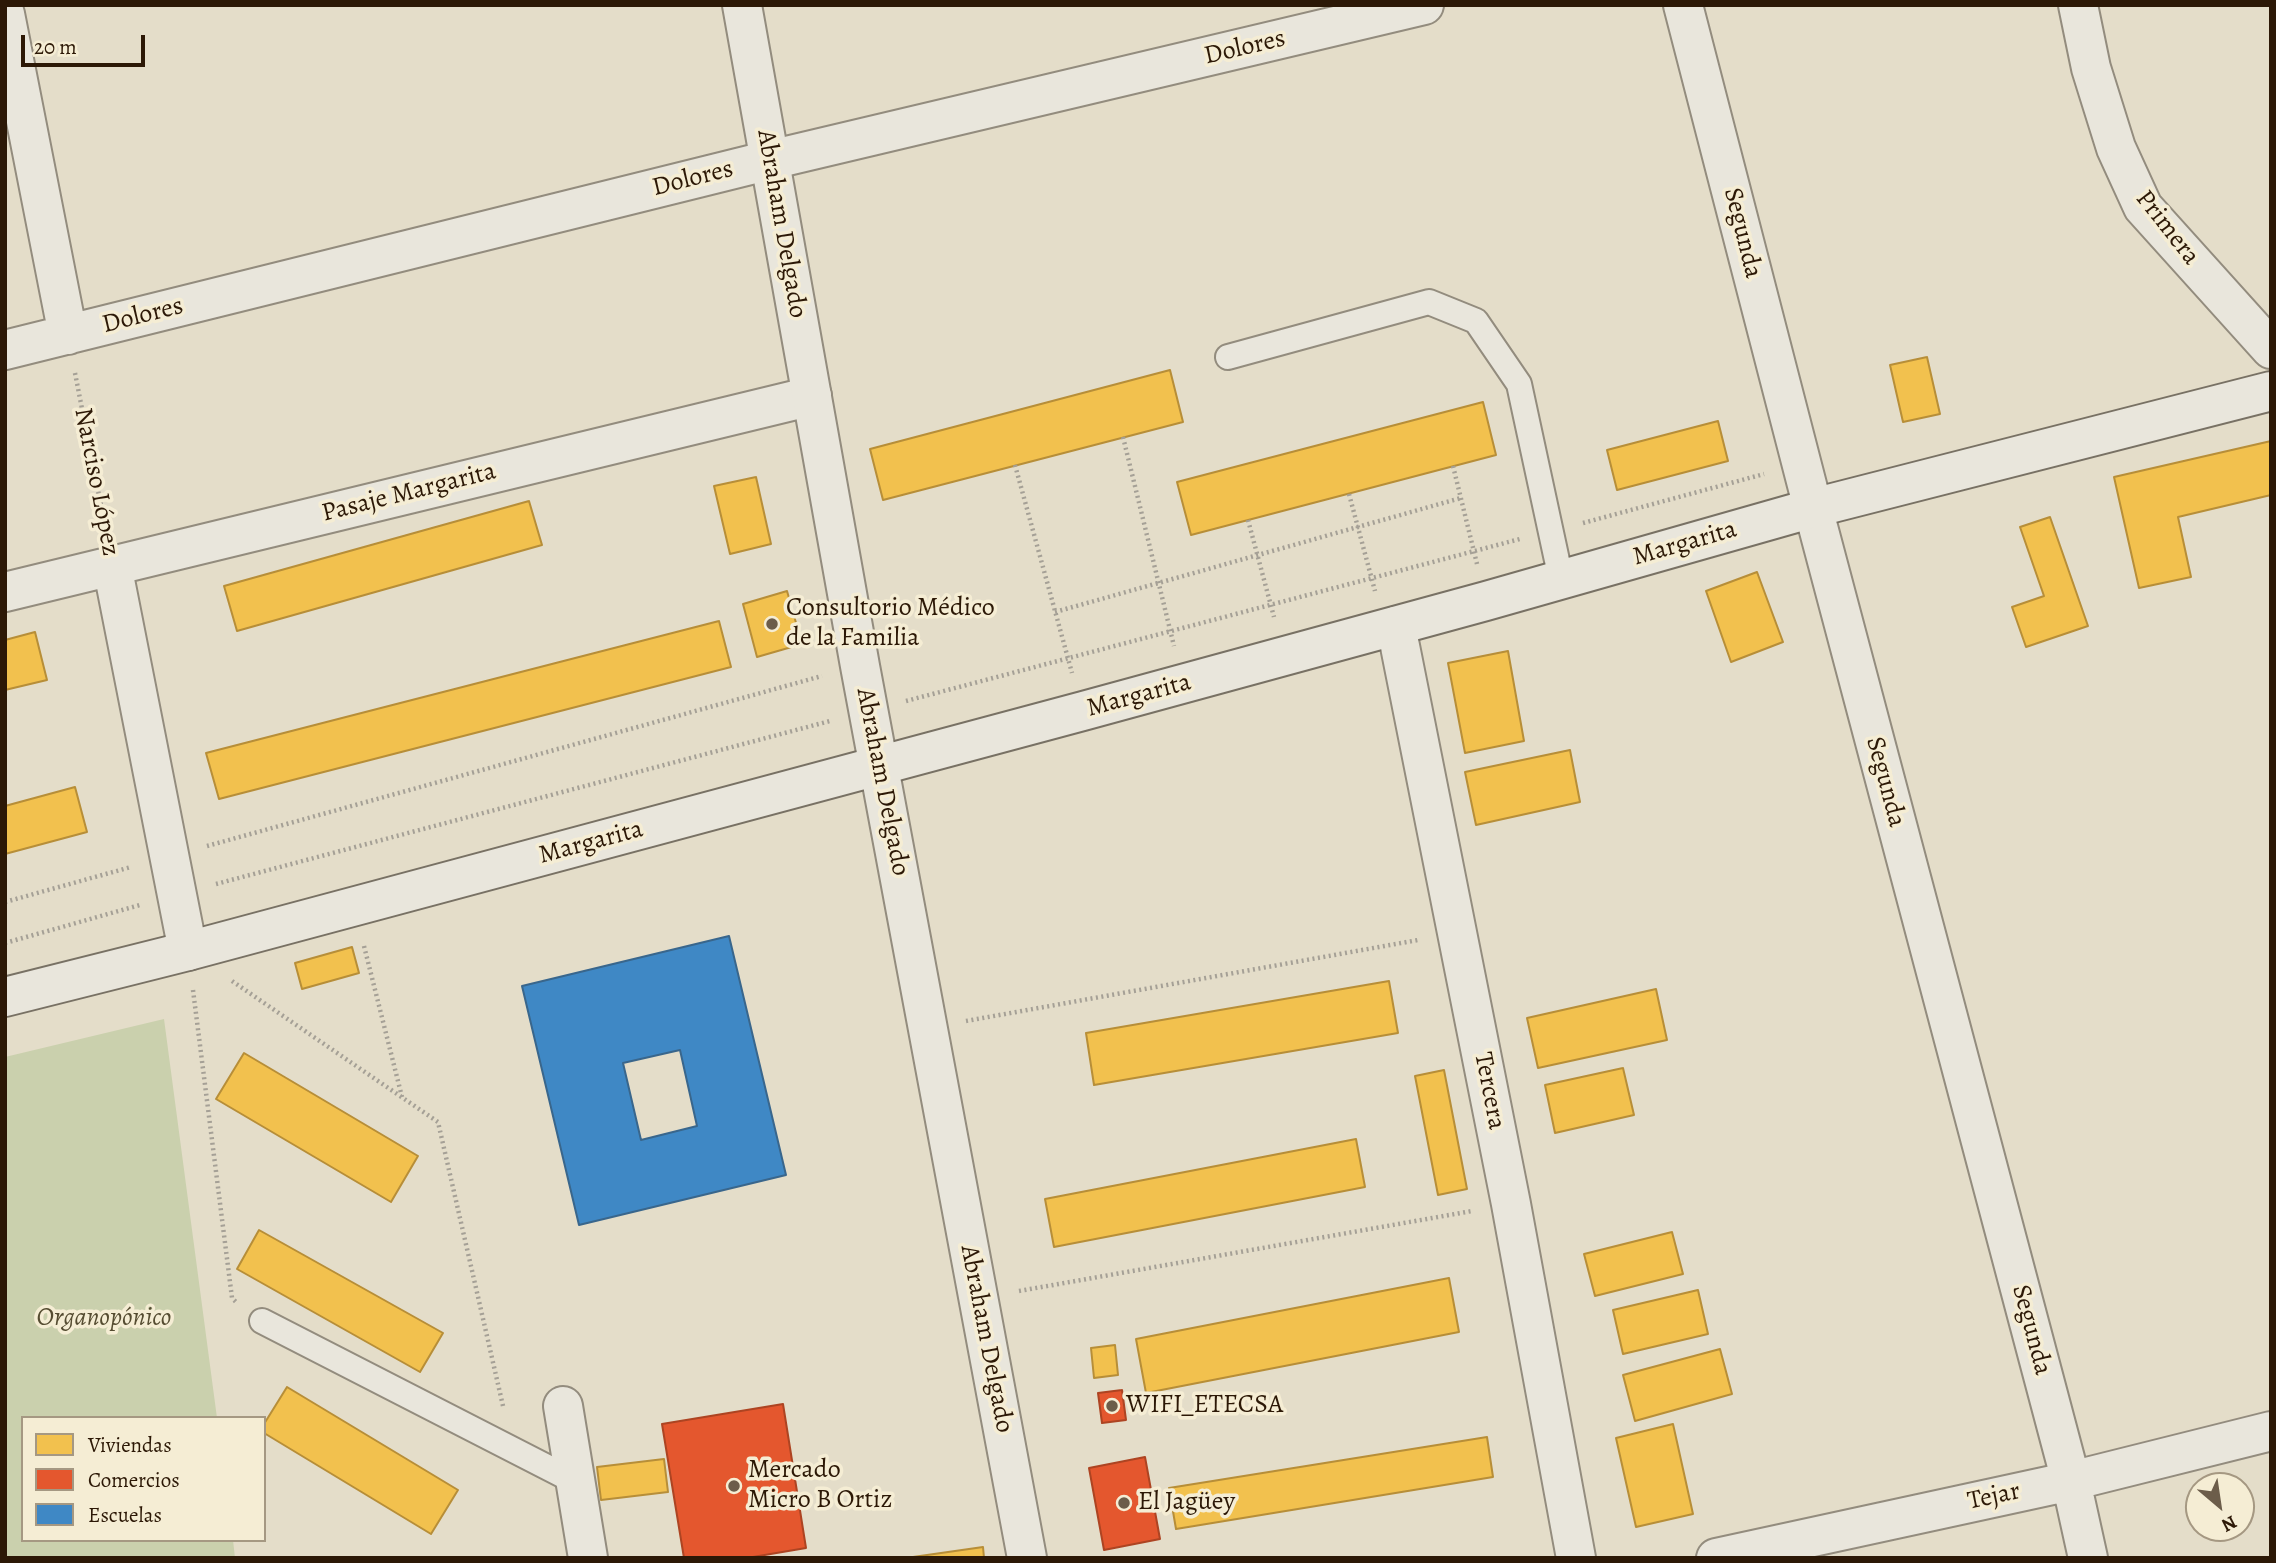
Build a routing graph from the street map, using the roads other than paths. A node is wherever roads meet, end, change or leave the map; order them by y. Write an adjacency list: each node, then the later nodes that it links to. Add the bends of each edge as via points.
1 (742, 5): 6 (street, Abraham Delgado)
2 (1424, 5): 6 (street, Dolores)
3 (1683, 5): 13 (street, Segunda)
4 (2078, 5): 9 (street, Primera, via 2091,68 2116,148 2143,206)
5 (5, 14): 7 (street)
6 (770, 160): 7 (street, Dolores); 12 (street, Abraham Delgado)
7 (68, 335): 8 (street, Dolores)
8 (5, 349)
9 (2271, 349)
10 (1228, 357): 15 (lane, via 1429,302 1476,321 1518,384)
11 (2271, 391): 13 (street, Margarita)
12 (813, 396): 14 (street, Pasaje Margarita); 18 (street, Abraham Delgado)
13 (1813, 508): 15 (street, Margarita); 24 (street, Segunda)
14 (113, 565): 16 (street, Pasaje Margarita); 19 (street, Narciso López)
15 (1561, 579): 17 (street, Margarita)
16 (5, 592)
17 (1391, 627): 18 (street, Margarita); 28 (street, Tercera, via 1511,1204)
18 (879, 766): 19 (street, Margarita); 27 (street, Abraham Delgado)
19 (188, 951): 20 (street, Margarita)
20 (5, 997)
21 (262, 1321): 25 (lane)
22 (563, 1406): 25 (street)
23 (2271, 1431): 24 (street, Tejar)
24 (2071, 1480): 29 (street, Tejar); 30 (street, Segunda)
25 (576, 1482): 26 (street)
26 (588, 1558)
27 (1027, 1558)
28 (1576, 1558)
29 (1716, 1558)
30 (2088, 1558)

